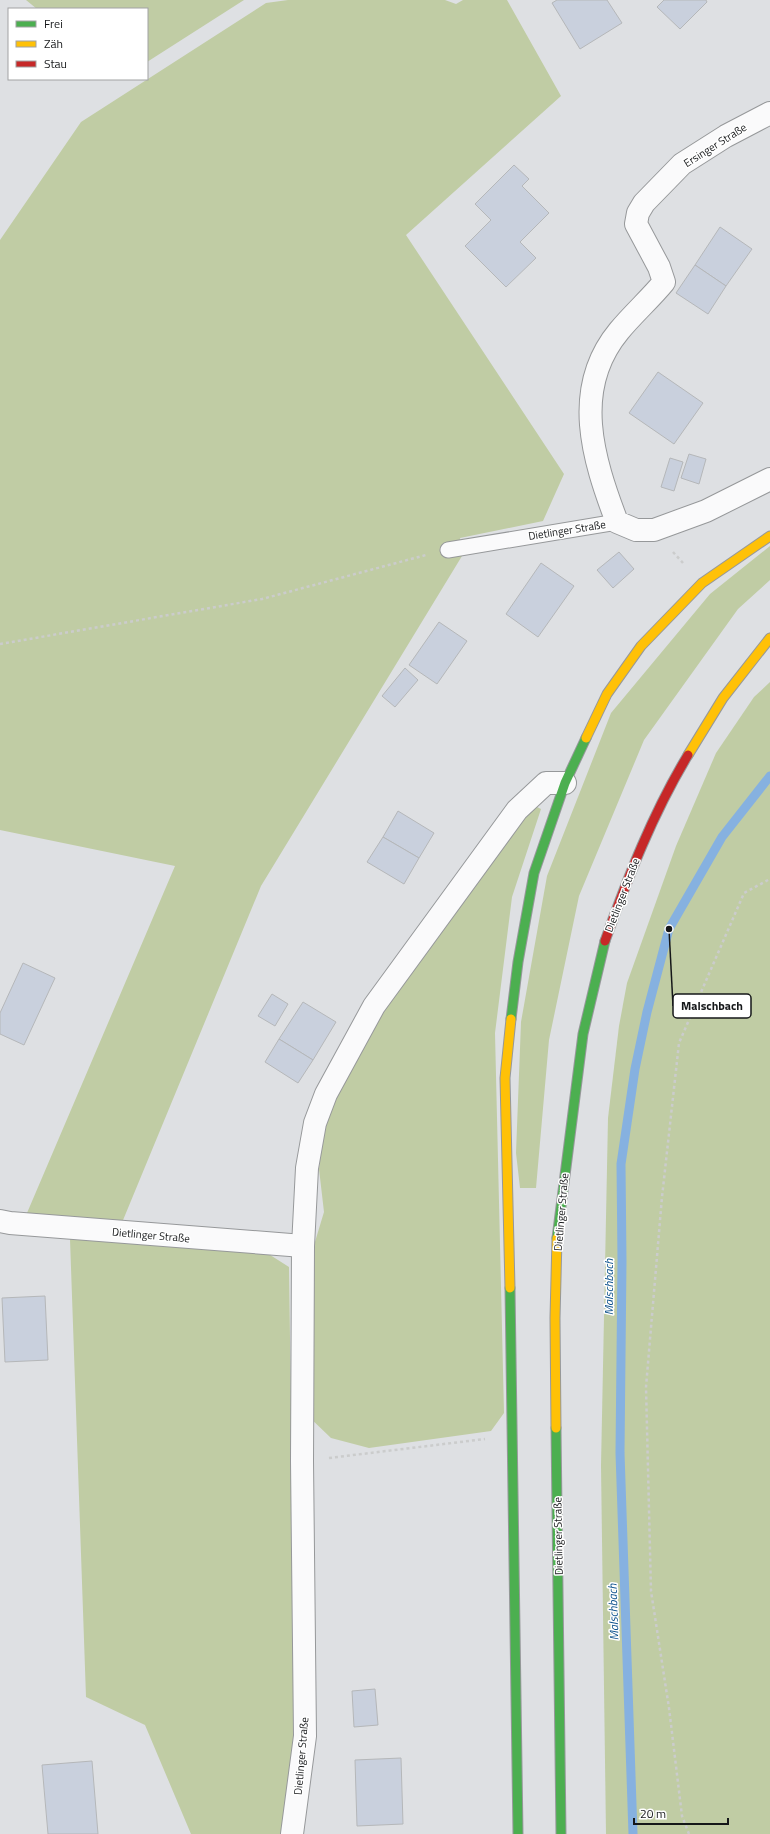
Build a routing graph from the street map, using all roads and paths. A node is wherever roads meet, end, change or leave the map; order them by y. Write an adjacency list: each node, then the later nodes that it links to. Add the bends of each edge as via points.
1 (770, 113): 3 (street, Ersinger Straße, via 726,136 682,164 644,203 638,213 636,224 659,267 664,282 618,332 604,355 594,376 590,413 602,483)
2 (770, 479): 4 (street, Dietlinger Straße, via 706,511)
3 (617, 522): 4 (street, Dietlinger Straße, via 636,530); 6 (lane, Dietlinger Straße)
4 (654, 530): 7 (path)
5 (770, 536): 7 (street)
6 (448, 550): 9 (path, via 262,599)
7 (702, 583): 10 (street, via 641,646 607,694)
8 (770, 638): 18 (street, Dietlinger Straße, via 723,698 676,775 636,857 604,943 583,1034 560,1207 555,1318)
9 (0, 644)
10 (565, 783): 13 (street, Dietlinger Straße, via 546,783 517,810 374,1006 326,1094 315,1123 307,1168); 14 (street, via 534,873 518,962 506,1070)
11 (770, 879): 19 (path, via 744,893 679,1043 661,1204 646,1387 651,1591 682,1816)
12 (0, 1220): 13 (street, Dietlinger Straße, via 122,1233)
13 (303, 1246): 15 (street, Dietlinger Straße)
14 (513, 1437): 15 (path); 17 (street)
15 (302, 1461): 16 (street, Dietlinger Straße, via 305,1736)
16 (292, 1834)
17 (518, 1834)
18 (561, 1834)
19 (689, 1834)

